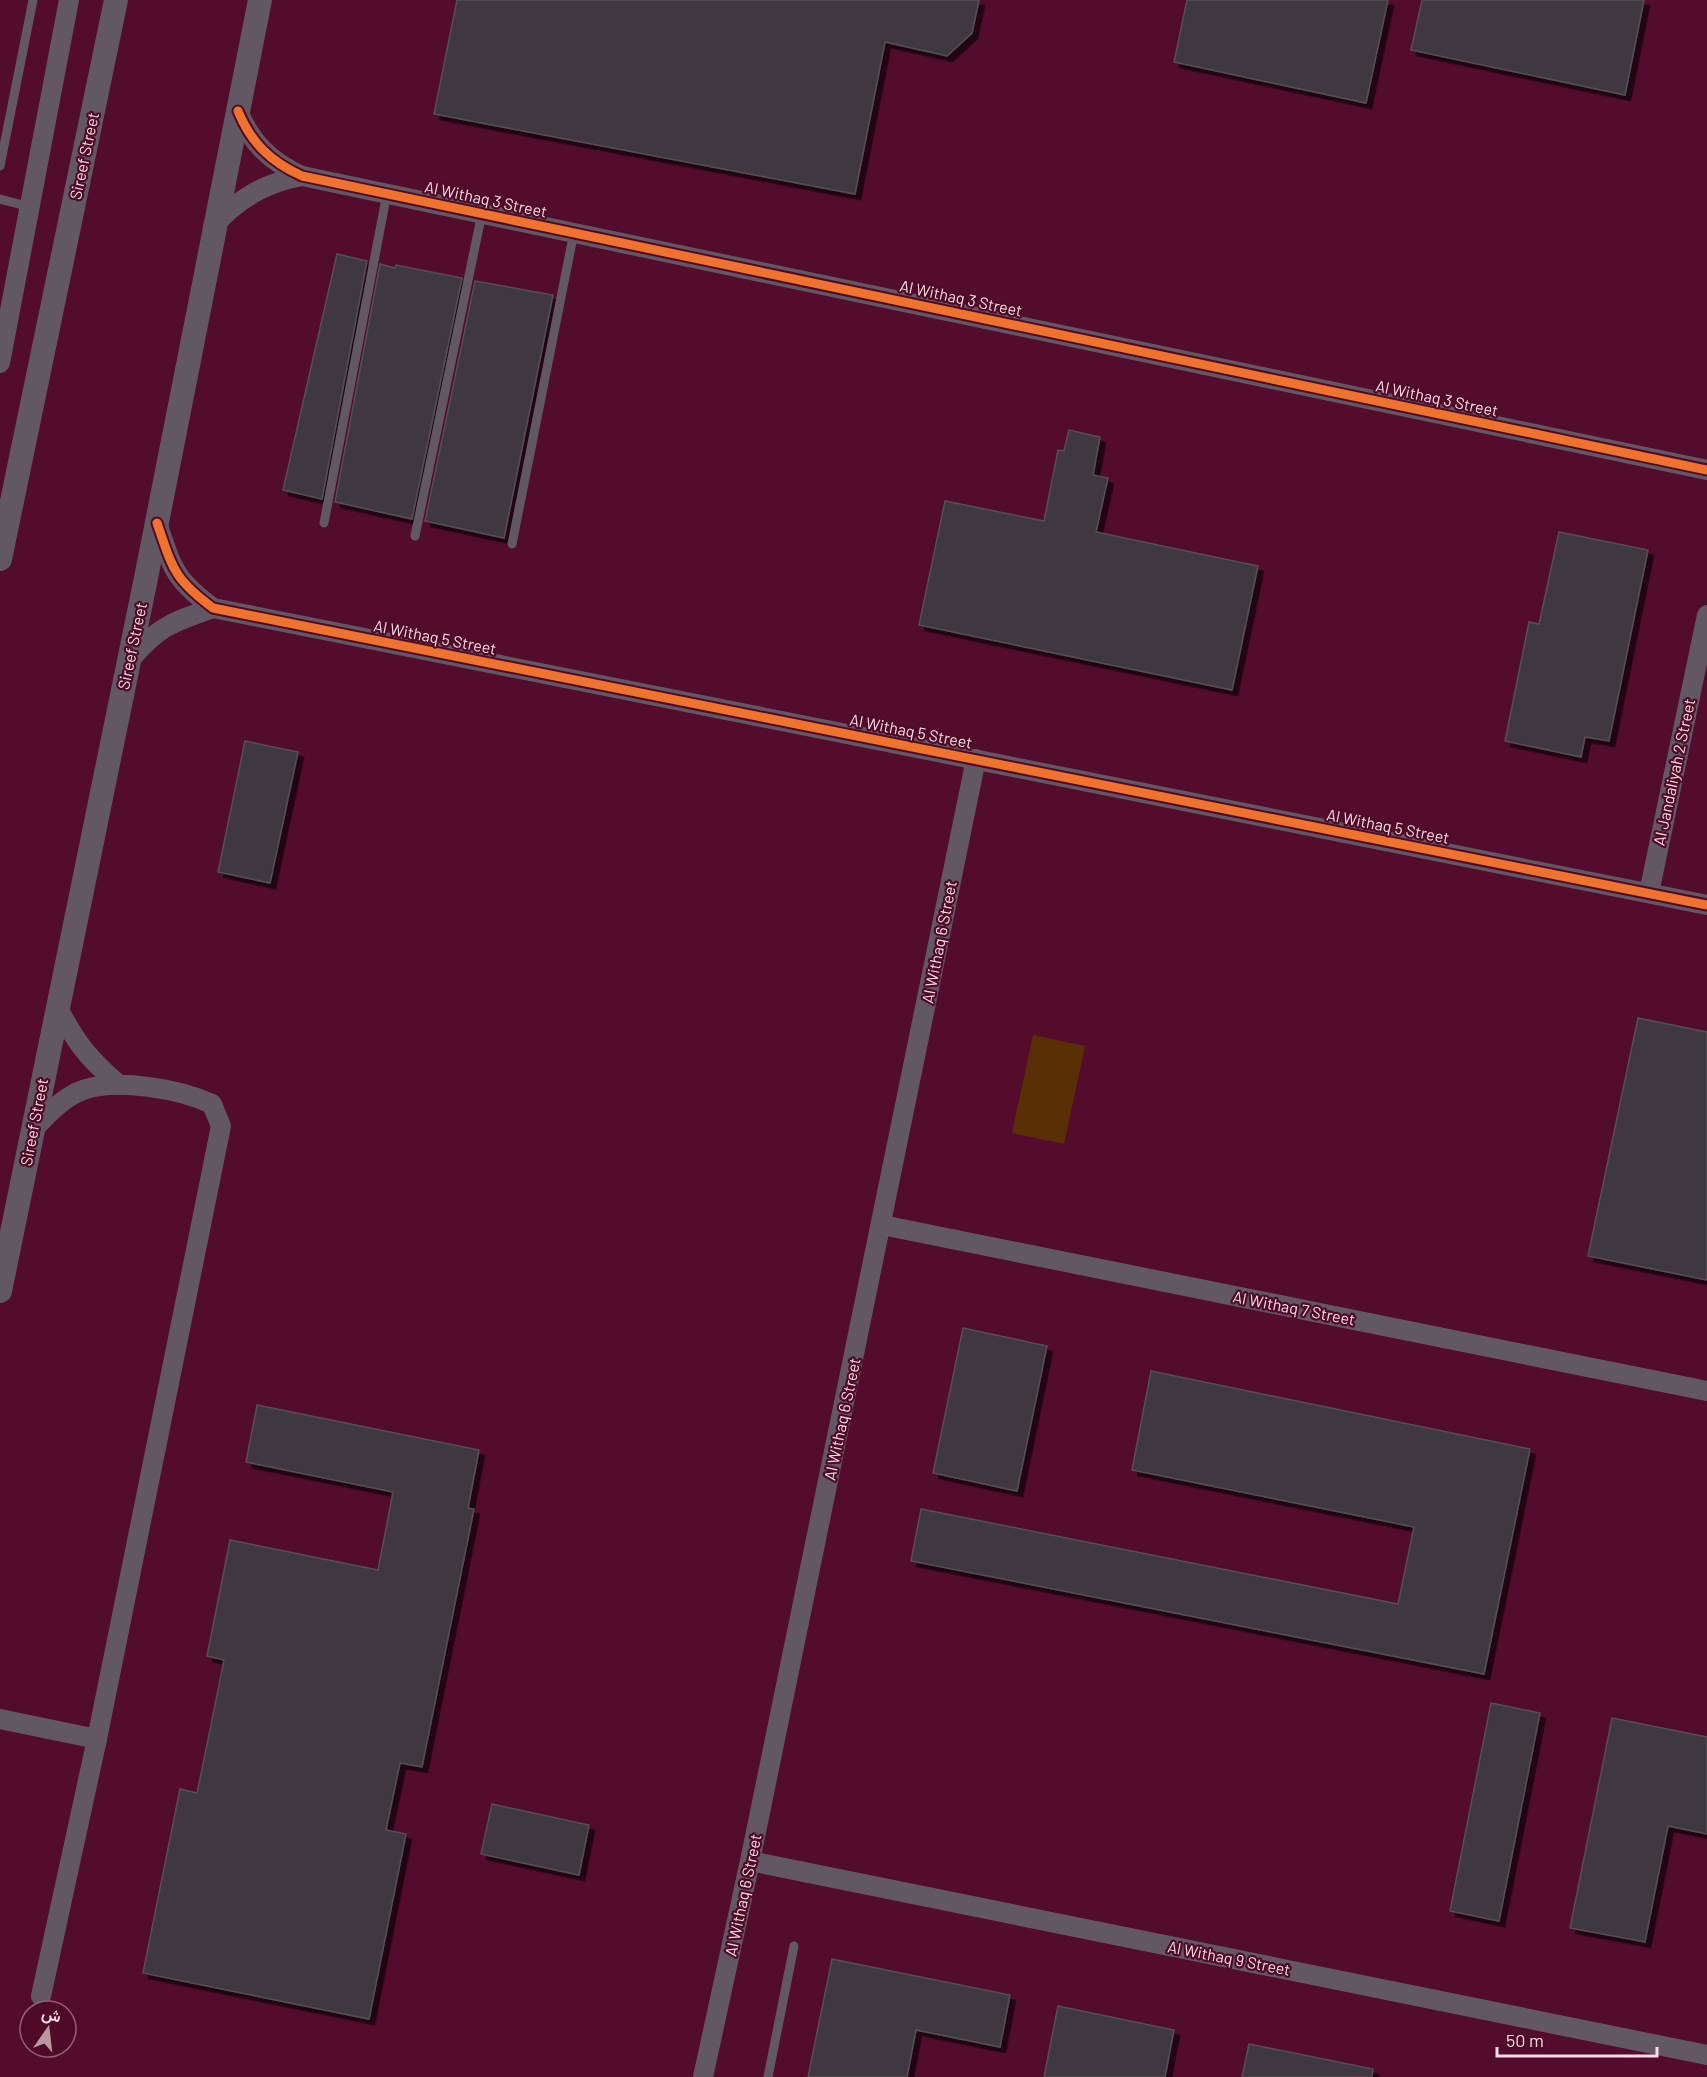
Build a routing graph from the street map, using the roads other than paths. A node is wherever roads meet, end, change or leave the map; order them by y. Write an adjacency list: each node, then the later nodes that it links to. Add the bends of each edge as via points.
1 (33, 0): 6 (lane)
2 (69, 0): 10 (street)
3 (116, 0): 20 (street, Sireef Street)
4 (260, 0): 5 (street, Sireef Street)
5 (238, 111): 7 (street, Al Withaq 3 Street, via 256,144 269,158); 12 (street, Sireef Street)
6 (0, 166)
7 (302, 176): 8 (street, Al Withaq 3 Street); 12 (street, Al Withaq 3 Street, via 262,187 235,204)
8 (387, 193): 11 (street, Al Withaq 3 Street); 17 (lane)
9 (0, 199): 10 (lane)
10 (31, 207): 14 (street)
11 (482, 213): 13 (street, Al Withaq 3 Street); 18 (lane)
12 (213, 226): 16 (street, Sireef Street)
13 (574, 232): 15 (street, Al Withaq 3 Street); 19 (lane)
14 (0, 363)
15 (1707, 470)
16 (157, 523): 21 (street, Al Withaq 5 Street, via 175,574); 23 (street, Sireef Street)
17 (324, 523)
18 (415, 536)
19 (512, 544)
20 (0, 559)
21 (213, 608): 23 (street, via 169,623); 24 (street, Al Withaq 5 Street)
22 (1707, 615): 25 (street, Al Jandaliyah 2 Street)
23 (129, 661): 27 (street, Sireef Street)
24 (976, 759): 25 (street, Al Withaq 5 Street); 30 (street, Al Withaq 6 Street)
25 (1649, 893): 26 (street, Al Withaq 5 Street)
26 (1707, 905)
27 (57, 1006): 28 (street, via 76,1043); 29 (street, Sireef Street)
28 (119, 1085): 29 (street, via 83,1090 55,1108); 34 (street, via 189,1094 212,1104 221,1126)
29 (32, 1131): 31 (street, Sireef Street)
30 (882, 1225): 32 (street, Al Withaq 7 Street); 35 (street, Al Withaq 6 Street)
31 (0, 1291)
32 (1707, 1391)
33 (0, 1719): 34 (street)
34 (97, 1738): 37 (street)
35 (750, 1861): 38 (street, Al Withaq 9 Street); 39 (street, Al Withaq 6 Street)
36 (794, 1946): 40 (lane)
37 (41, 1996)
38 (1707, 2055)
39 (703, 2077)
40 (768, 2077)

